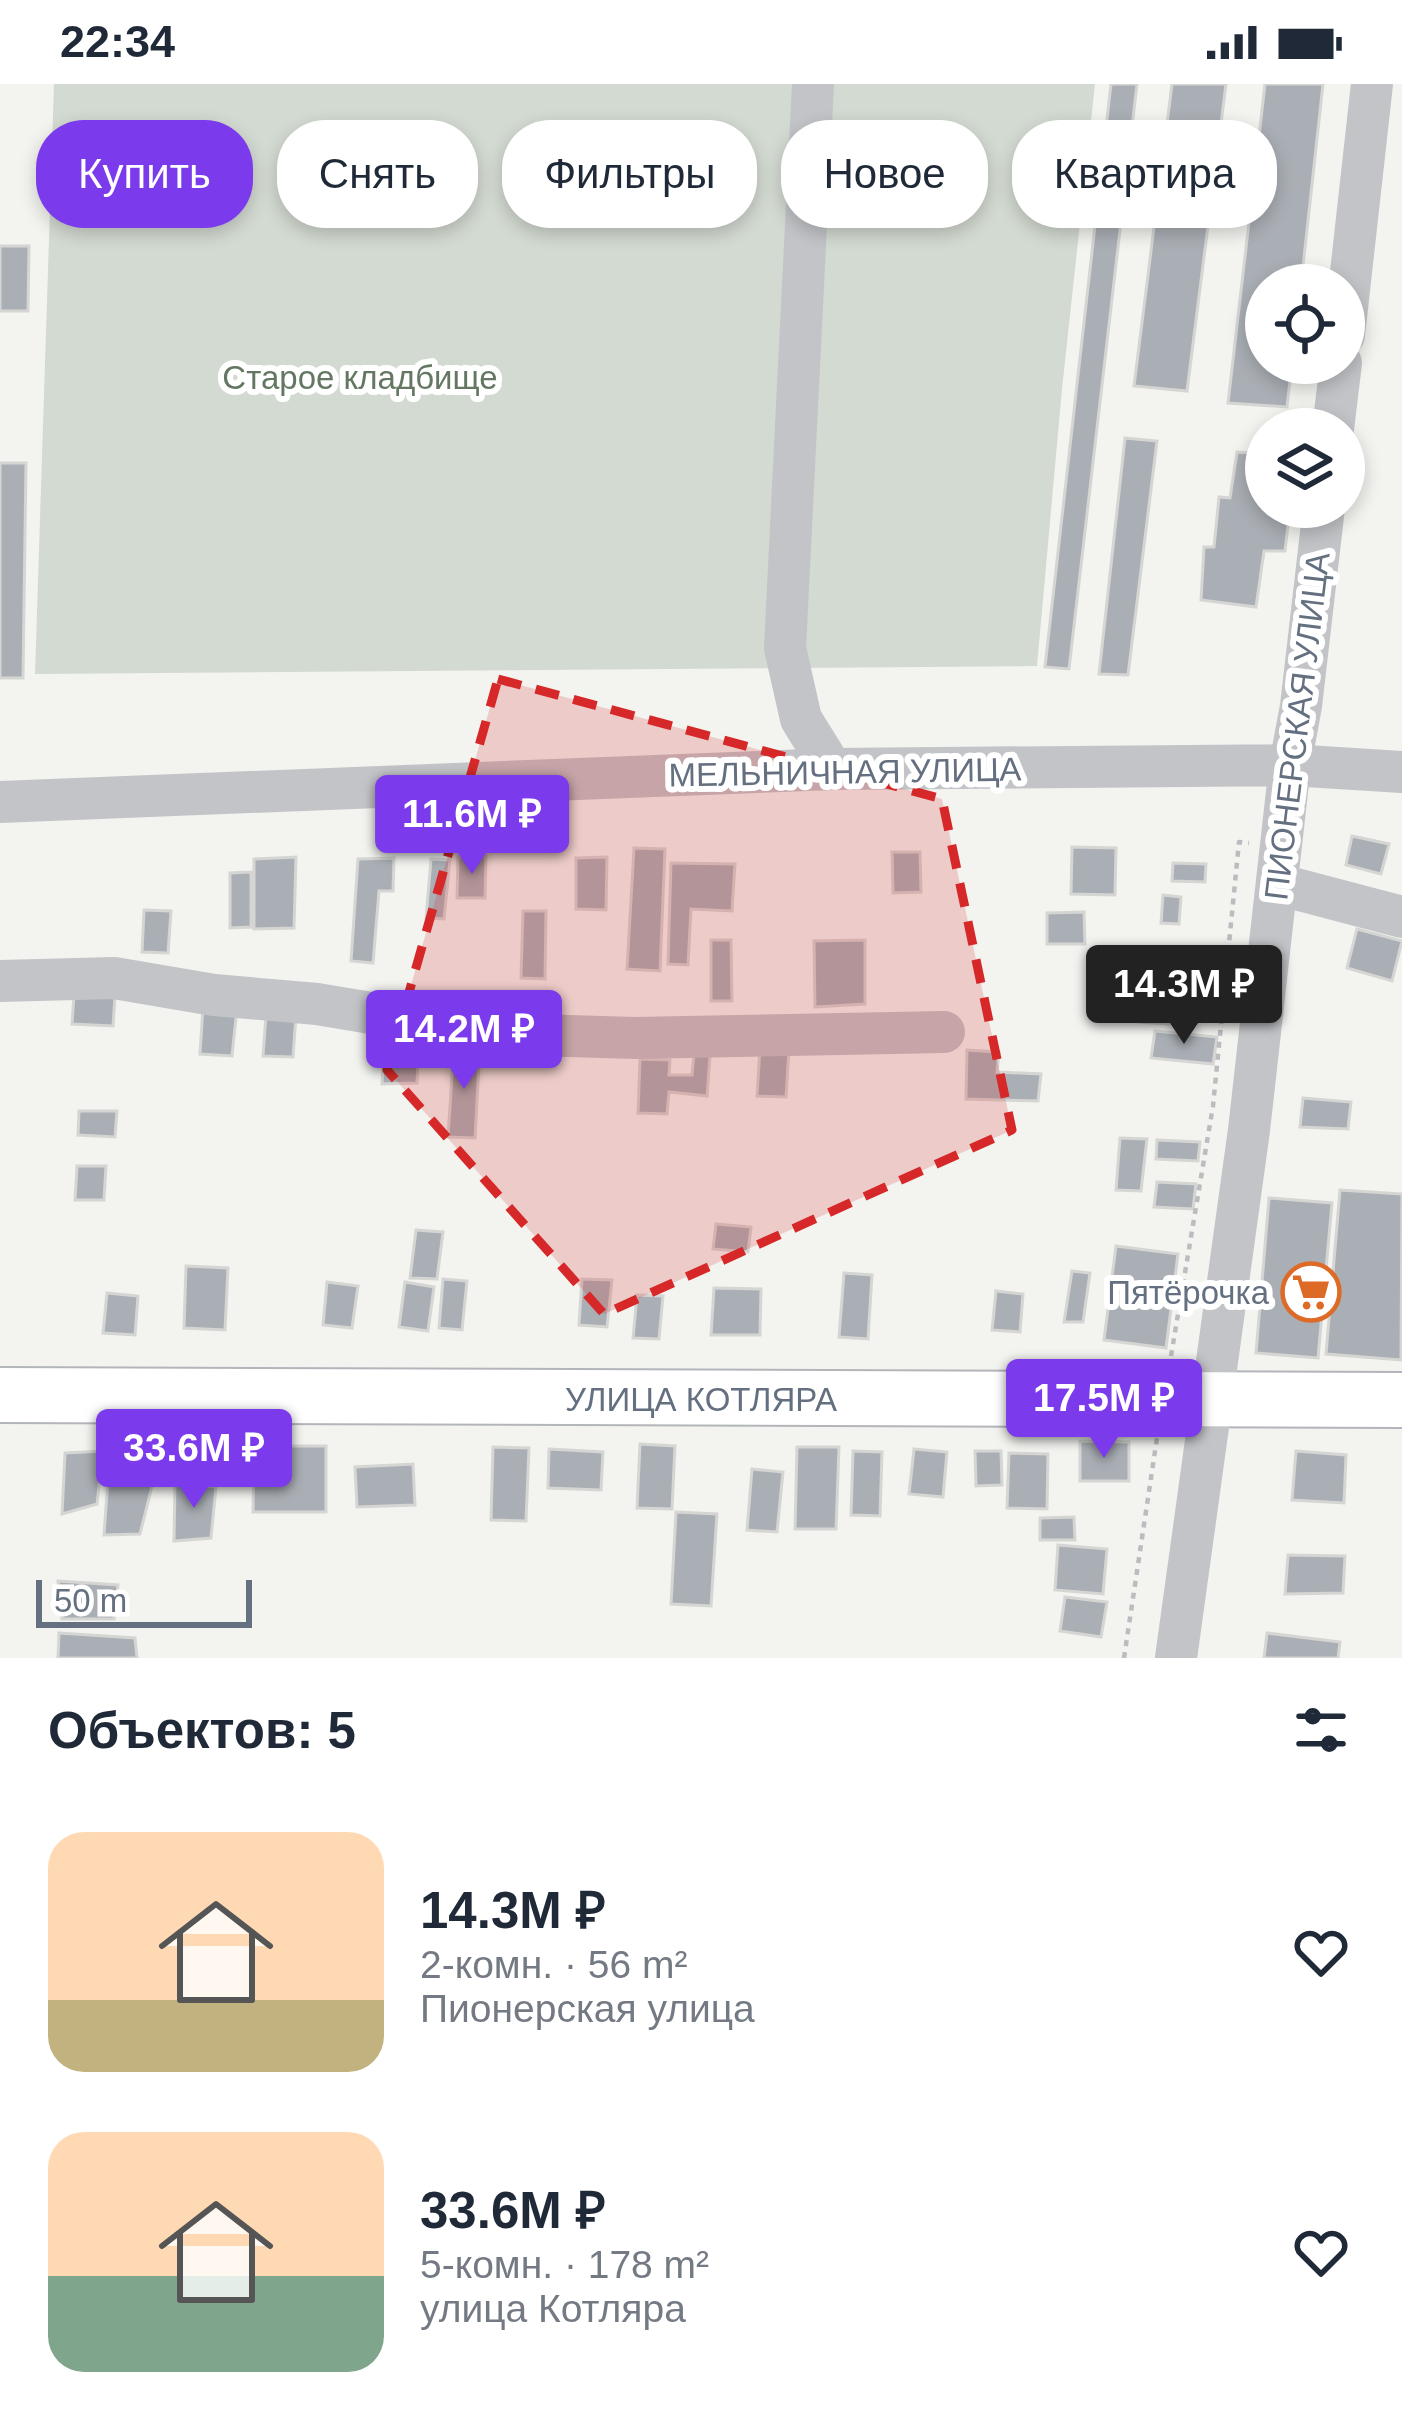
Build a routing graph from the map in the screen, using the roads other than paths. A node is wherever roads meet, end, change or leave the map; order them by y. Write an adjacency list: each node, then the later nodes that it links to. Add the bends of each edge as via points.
1 (814, 84): 7 (street, via 785,648 801,719)
2 (1372, 84): 3 (street)
3 (1385, 134): 4 (street)
4 (1358, 264)
5 (1322, 528): 6 (street, ПИОНЕРСКАЯ УЛИЦА)
6 (1290, 765): 7 (street, МЕЛЬНИЧНАЯ УЛИЦА); 8 (street, МЕЛЬНИЧНАЯ УЛИЦА); 10 (street, ПИОНЕРСКАЯ УЛИЦА)
7 (832, 769): 9 (street, МЕЛЬНИЧНАЯ УЛИЦА)
8 (1402, 772)
9 (0, 802)
10 (1279, 865): 11 (street); 15 (street, ПИОНЕРСКАЯ УЛИЦА)
11 (1402, 917)
12 (0, 981): 13 (street, via 114,978 497,1034)
13 (944, 1032)
14 (0, 1395): 15 (main road, УЛИЦА КОТЛЯРА)
15 (1189, 1399): 16 (main road, УЛИЦА КОТЛЯРА); 17 (street, ПИОНЕРСКАЯ УЛИЦА)
16 (1402, 1400)
17 (1176, 1658)

